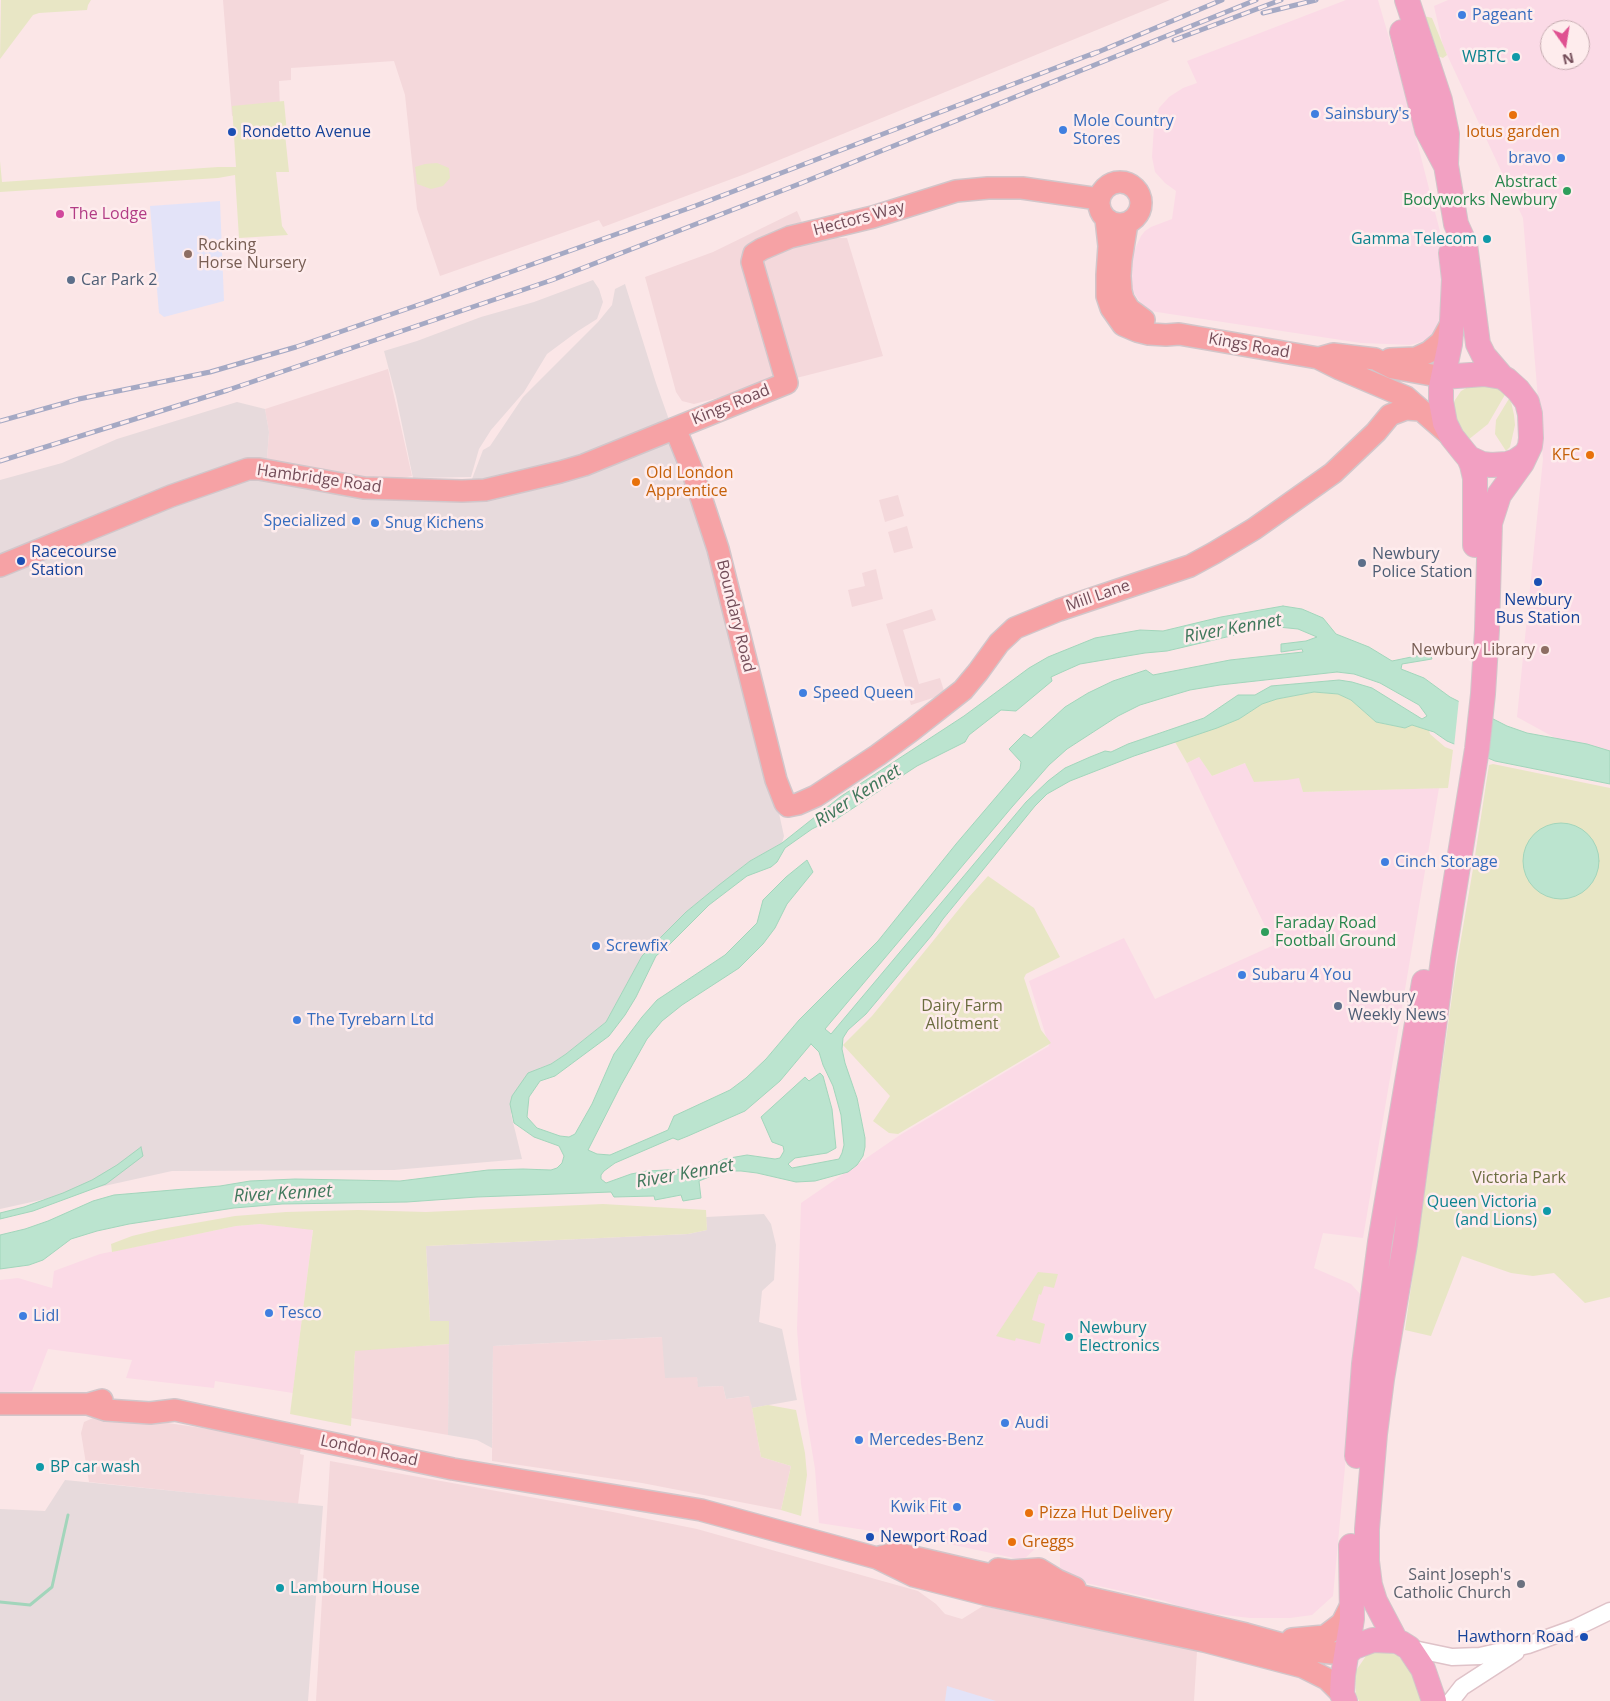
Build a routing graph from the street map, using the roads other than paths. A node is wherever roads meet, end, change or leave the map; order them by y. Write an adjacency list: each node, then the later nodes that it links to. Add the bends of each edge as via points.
1 (1390, 0): 4 (highway)
2 (1407, 0): 3 (highway)
3 (1433, 75): 4 (highway, via 1426,82 1433,124); 5 (highway, via 1447,134)
4 (1432, 140): 5 (highway)
5 (1446, 166): 9 (highway)
6 (1099, 199): 7 (main road, via 1100,210); 8 (main road, via 1112,184 1124,183 1135,189 1140,199 1140,210); 18 (main road, Hectors Way, via 1022,188 956,191 790,238 754,254 752,262)
7 (1106, 219): 8 (main road, via 1118,224); 12 (main road, via 1109,246 1107,296)
8 (1127, 223): 10 (main road, via 1121,260 1121,291 1129,310)
9 (1456, 224): 11 (highway, via 1450,245 1454,279); 17 (highway, via 1465,244 1478,344)
10 (1144, 320): 12 (main road, Kings Road); 13 (main road, Kings Road)
11 (1452, 321): 15 (main road, via 1441,342 1422,356); 16 (highway)
12 (1123, 324): 13 (main road, Kings Road, via 1149,334)
13 (1179, 334): 14 (main road, Kings Road)
14 (1318, 358): 15 (main road, Kings Road, via 1333,354); 19 (main road, Kings Road, via 1406,397)
15 (1375, 359): 16 (main road, Kings Road, via 1393,368)
16 (1443, 377): 17 (highway, via 1484,374); 21 (highway, via 1441,408)
17 (1502, 377): 22 (highway, via 1524,396 1529,409 1531,438)
18 (787, 383): 20 (main road, Kings Road)
19 (1420, 410): 21 (main road, Kings Road); 27 (main road, Mill Lane, via 1406,409 1390,415 1333,473 1254,529 1190,566 1015,628 999,643 963,690 912,730 816,796)
20 (675, 428): 24 (main road, Hambridge Road, via 584,465 485,490 364,488 248,469 171,496); 27 (main road, Boundary Road, via 718,549 776,780)
21 (1452, 437): 23 (highway)
22 (1526, 454): 23 (highway, via 1516,461 1500,465 1482,464); 25 (highway, via 1499,495 1490,523 1489,585)
23 (1469, 458): 25 (highway, via 1475,478)
24 (0, 566)
25 (1476, 693): 26 (highway)
26 (1465, 791): 28 (highway); 29 (highway)
27 (788, 806)
28 (1417, 1154): 29 (highway, via 1402,1190 1390,1260 1385,1273); 35 (highway, via 1382,1378 1366,1550 1375,1601)
29 (1374, 1280): 32 (highway, via 1364,1364 1352,1528)
30 (0, 1404): 31 (main road, London Road, via 88,1404 106,1410 175,1410 453,1469 701,1510)
31 (877, 1558): 34 (main road, via 896,1553); 38 (main road, via 914,1576 988,1595 1204,1641 1303,1666 1327,1679)
32 (1352, 1601): 34 (main road, via 1342,1623 1325,1636); 37 (highway)
33 (1610, 1612): 36 (street)
34 (1267, 1639): 37 (main road, via 1314,1651)
35 (1403, 1644): 36 (street, via 1442,1656 1469,1658); 37 (highway, via 1373,1640); 39 (highway, via 1423,1668)
36 (1522, 1647): 40 (street, via 1462,1687)
37 (1348, 1652): 38 (highway)
38 (1343, 1698)
39 (1434, 1701)
40 (1451, 1701)

